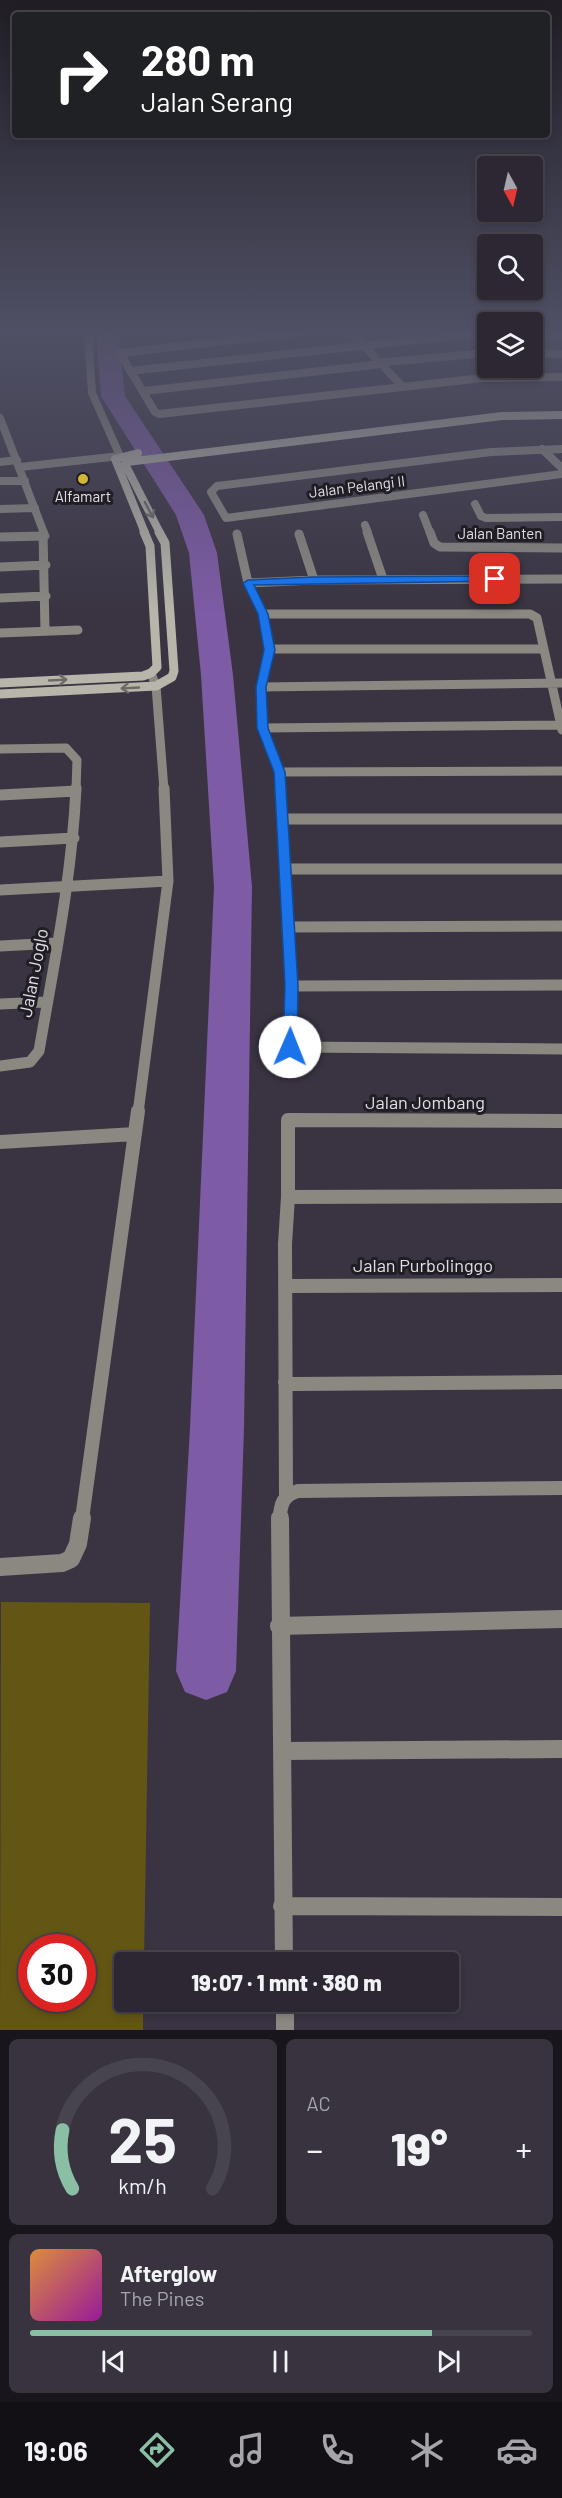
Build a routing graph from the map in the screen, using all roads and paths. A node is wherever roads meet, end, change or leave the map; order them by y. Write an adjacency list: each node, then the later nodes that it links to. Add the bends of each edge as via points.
1 (108, 424): 7 (street)
2 (398, 424): 7 (main road, via 164,450)
3 (437, 424): 7 (main road)
4 (4, 435): 9 (street)
5 (542, 449): 6 (street); 10 (street); 11 (street, Jalan Pelangi II, via 218,486 211,492 226,518)
6 (562, 449)
7 (125, 458): 9 (street); 39 (main road, via 115,461 150,546 157,667); 39 (main road, one-way to 39, via 167,553 174,671 172,677)
8 (0, 462): 9 (street)
9 (18, 464): 13 (street)
10 (562, 468)
11 (562, 474)
12 (0, 481): 13 (street)
13 (25, 481): 15 (street)
14 (475, 504): 18 (street, via 486,518)
15 (35, 508): 16 (street); 22 (street)
16 (0, 509)
17 (423, 515): 24 (street, Jalan Banten, via 434,543 440,547)
18 (562, 518)
19 (365, 525): 27 (street)
20 (237, 534): 30 (street)
21 (299, 534): 29 (street)
22 (45, 536): 23 (street); 25 (street)
23 (0, 537)
24 (562, 548)
25 (46, 565): 26 (street); 31 (street)
26 (0, 567)
27 (383, 579): 28 (street); 29 (street)
28 (562, 579)
29 (314, 580): 30 (street)
30 (248, 583): 33 (street)
31 (46, 596): 32 (street); 35 (street)
32 (0, 598)
33 (263, 614): 37 (street, via 527,613 537,618); 38 (street)
34 (78, 630): 35 (street)
35 (45, 631): 36 (street)
36 (0, 633)
37 (544, 649): 38 (street); 41 (street)
38 (269, 650): 42 (street)
39 (154, 679): 40 (main road, one-way to 39, via 143,676); 43 (main road, one-way to 43); 57 (street)
40 (0, 683)
41 (557, 683): 42 (street); 45 (street)
42 (261, 687): 44 (street)
43 (0, 694)
44 (263, 728): 45 (street); 48 (street)
45 (561, 728)
46 (0, 749): 49 (street, Jalan Joglo, via 57,747 72,752 77,760)
47 (562, 771): 48 (street)
48 (279, 772): 51 (street)
49 (76, 791): 50 (street); 53 (street, Jalan Joglo)
50 (0, 795)
51 (283, 819): 52 (street); 55 (street)
52 (562, 819)
53 (74, 838): 54 (street); 58 (street, Jalan Joglo)
54 (0, 842)
55 (285, 869): 56 (street); 61 (street)
56 (562, 869)
57 (168, 881): 58 (street); 71 (street)
58 (68, 887): 59 (street); 62 (street, Jalan Joglo)
59 (0, 890)
60 (562, 926): 61 (street)
61 (287, 927): 65 (street)
62 (58, 943): 63 (street); 66 (street, Jalan Joglo)
63 (0, 946)
64 (562, 985): 65 (street)
65 (291, 986): 68 (street, via 290,1047)
66 (46, 1002): 67 (street); 69 (street, Jalan Joglo, via 39,1051 30,1062)
67 (0, 1005)
68 (562, 1049)
69 (0, 1066)
70 (562, 1121): 74 (street, Jalan Jombang, via 288,1120)
71 (135, 1134): 72 (street); 81 (street, via 75,1553 71,1559 51,1565)
72 (0, 1142)
73 (562, 1196): 74 (street)
74 (288, 1197): 76 (street)
75 (562, 1285): 76 (street, Jalan Purbolinggo)
76 (285, 1286): 77 (street)
77 (285, 1382): 78 (street); 80 (street)
78 (562, 1382)
79 (562, 1488): 80 (street, via 298,1491)
80 (286, 1496): 83 (street, via 280,1509)
81 (0, 1567)
82 (562, 1619): 83 (street)
83 (279, 1626): 85 (street)
84 (562, 1749): 85 (street)
85 (283, 1751): 86 (street)
86 (282, 1906): 87 (street); 88 (street)
87 (562, 1907)
88 (284, 1952)
89 (285, 2012): 90 (street)
90 (285, 2030)

